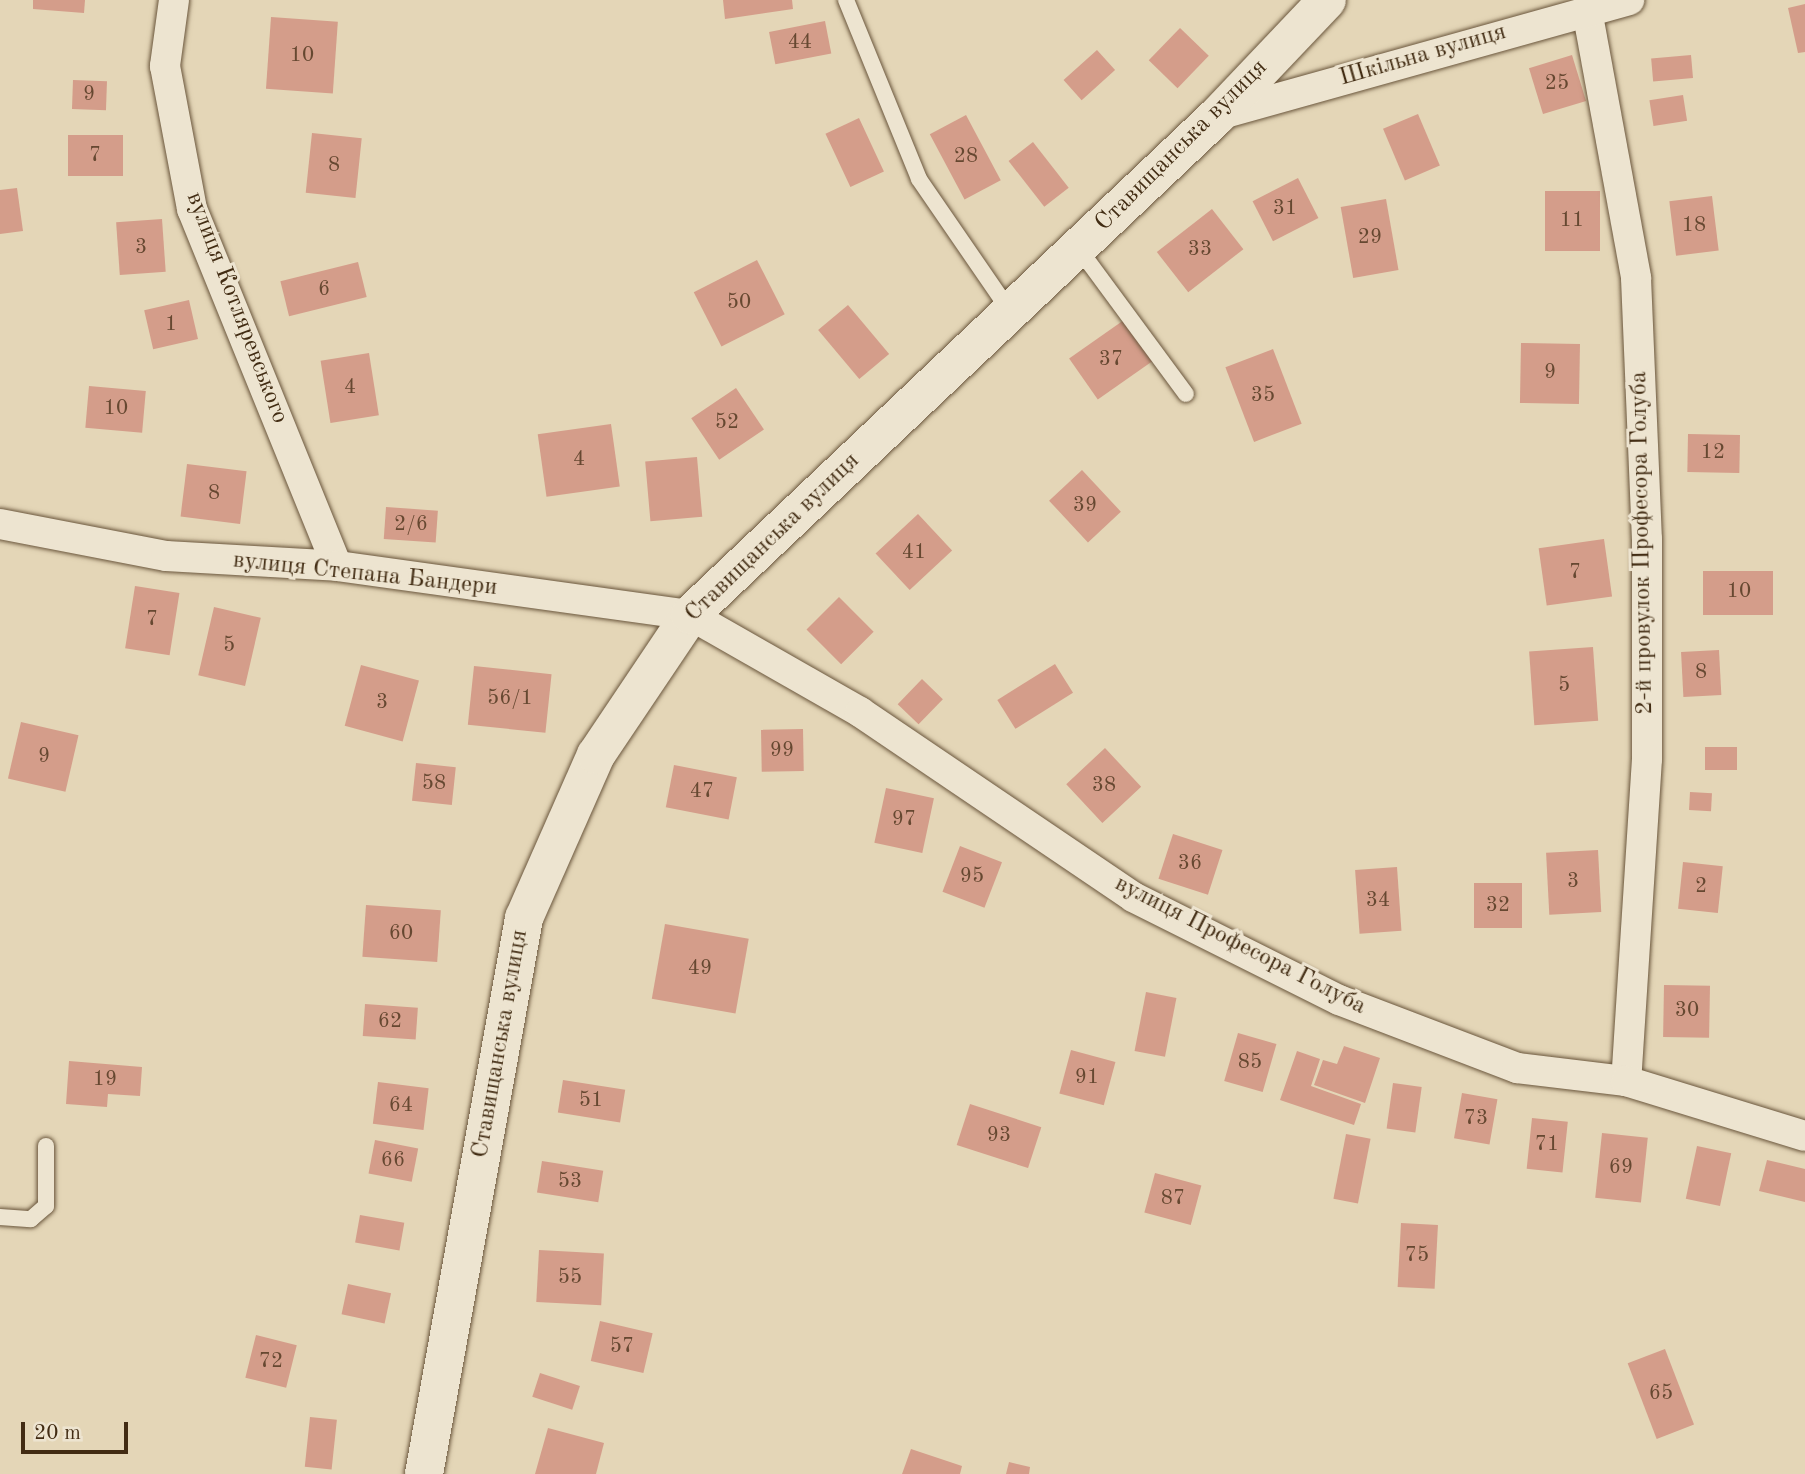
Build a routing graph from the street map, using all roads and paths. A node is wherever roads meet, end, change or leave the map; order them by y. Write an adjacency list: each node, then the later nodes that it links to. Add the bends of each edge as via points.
1 (174, 0): 11 (street, вулиця Котляревського, via 165,66 192,209)
2 (845, 0): 8 (lane, via 919,179)
3 (1327, 0): 6 (street, Ставищанська вулиця)
4 (1629, 0): 5 (street, Шкільна вулиця)
5 (1587, 10): 6 (street, Шкільна вулиця); 13 (street, 2-й провулок Професора Голуба, via 1636,278 1647,539 1647,760)
6 (1218, 115): 7 (street, Ставищанська вулиця)
7 (1079, 248): 8 (street, Ставищанська вулиця); 9 (lane)
8 (1011, 313): 12 (street, Ставищанська вулиця)
9 (1186, 394)
10 (0, 524): 11 (street, вулиця Степана Бандери, via 166,556)
11 (337, 566): 12 (street, вулиця Степана Бандери)
12 (690, 615): 13 (street, вулиця Професора Голуба, via 860,712 1133,897 1339,1000 1517,1068); 17 (street, Ставищанська вулиця, via 596,755 524,918)
13 (1626, 1081): 14 (street, вулиця Професора Голуба)
14 (1805, 1136)
15 (46, 1146): 16 (lane, via 46,1206 31,1219)
16 (0, 1217)
17 (424, 1474)

